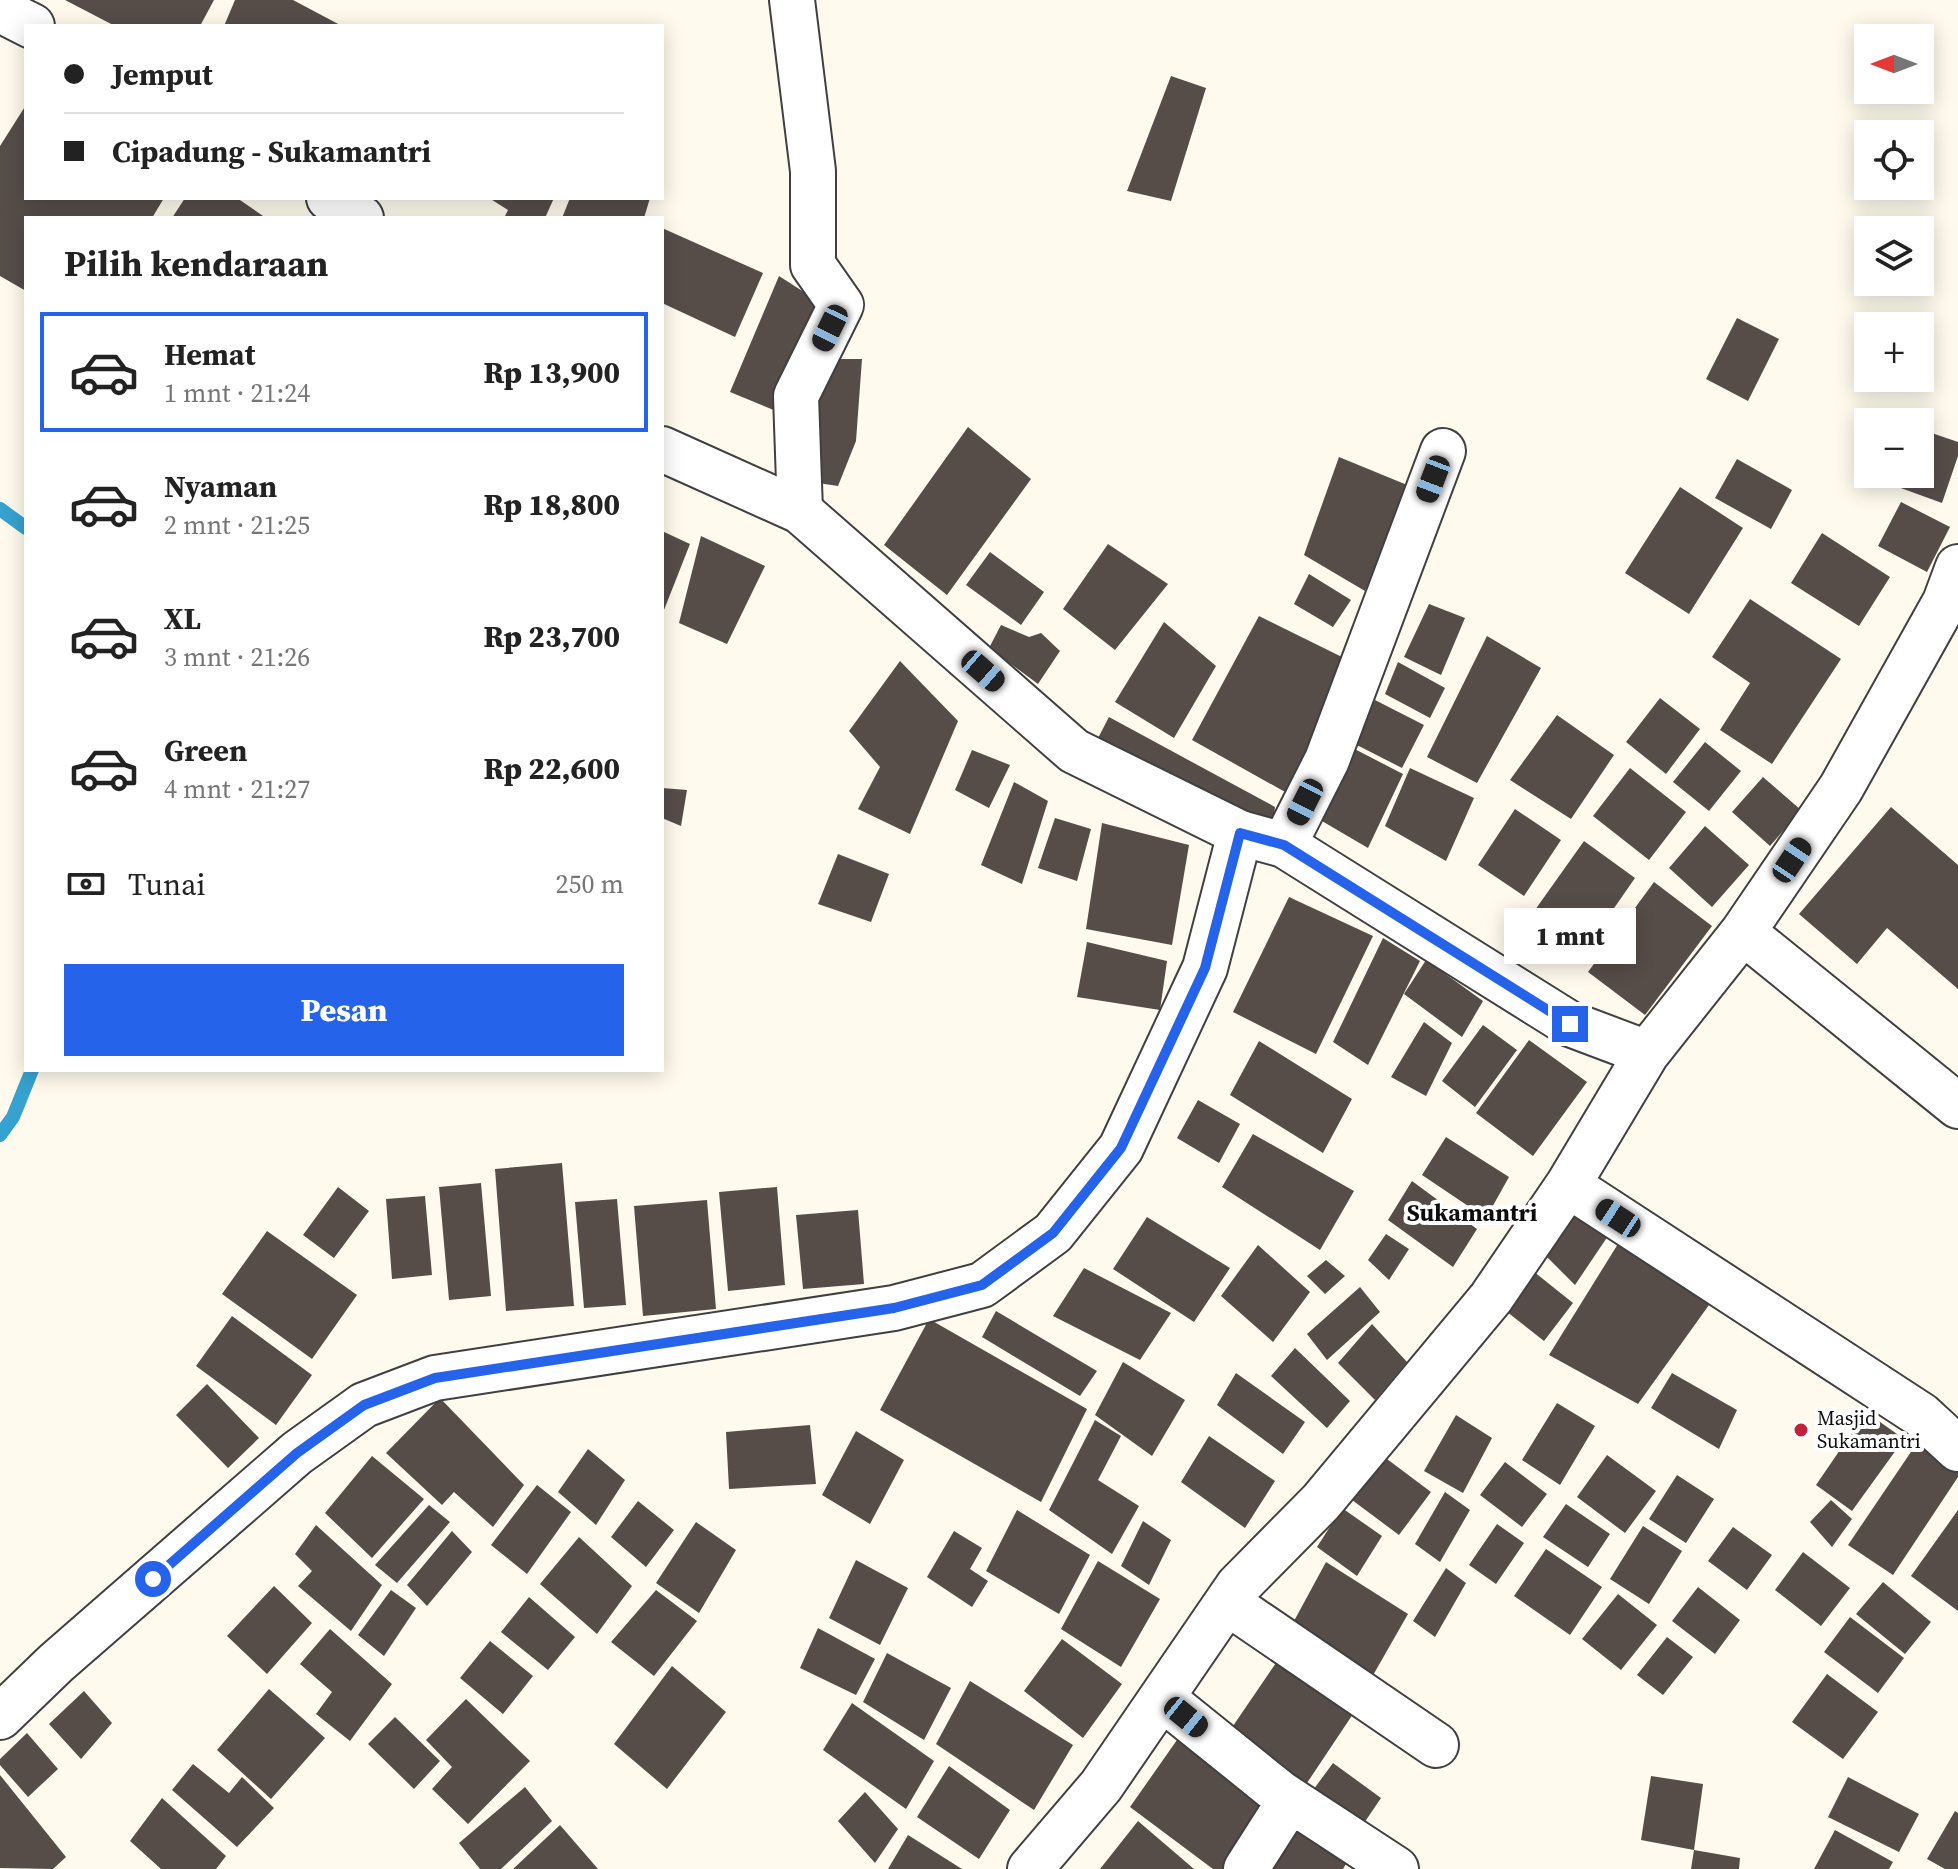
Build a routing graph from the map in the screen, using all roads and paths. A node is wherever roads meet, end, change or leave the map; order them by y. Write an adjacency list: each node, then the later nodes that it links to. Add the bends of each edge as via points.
1 (792, 0): 8 (street, via 813,171 813,265 841,305 796,396)
2 (0, 10): 3 (street)
3 (28, 24)
4 (332, 200): 5 (street)
5 (358, 216)
6 (664, 450): 8 (street)
7 (1443, 451): 11 (street, via 1327,760)
8 (800, 511): 10 (street, via 1074,751)
9 (1958, 567): 12 (street, via 1945,602 1841,788)
10 (1240, 833): 11 (street); 19 (street, via 1205,968 1121,1148 1053,1233 982,1285 894,1308 435,1378 364,1405 297,1453)
11 (1284, 845): 13 (street, via 1570,1024)
12 (1743, 932): 13 (street); 14 (street)
13 (1647, 1053): 15 (street)
14 (1958, 1106)
15 (1568, 1185): 16 (street, via 1921,1415); 17 (street, via 1491,1298 1321,1502 1238,1586)
16 (1958, 1449)
17 (1228, 1603): 18 (street); 20 (street)
18 (1162, 1698): 21 (street); 22 (street, via 1101,1786)
19 (0, 1717)
20 (1436, 1745)
21 (1290, 1800): 23 (street); 24 (street)
22 (1030, 1869)
23 (1246, 1869)
24 (1396, 1869)

